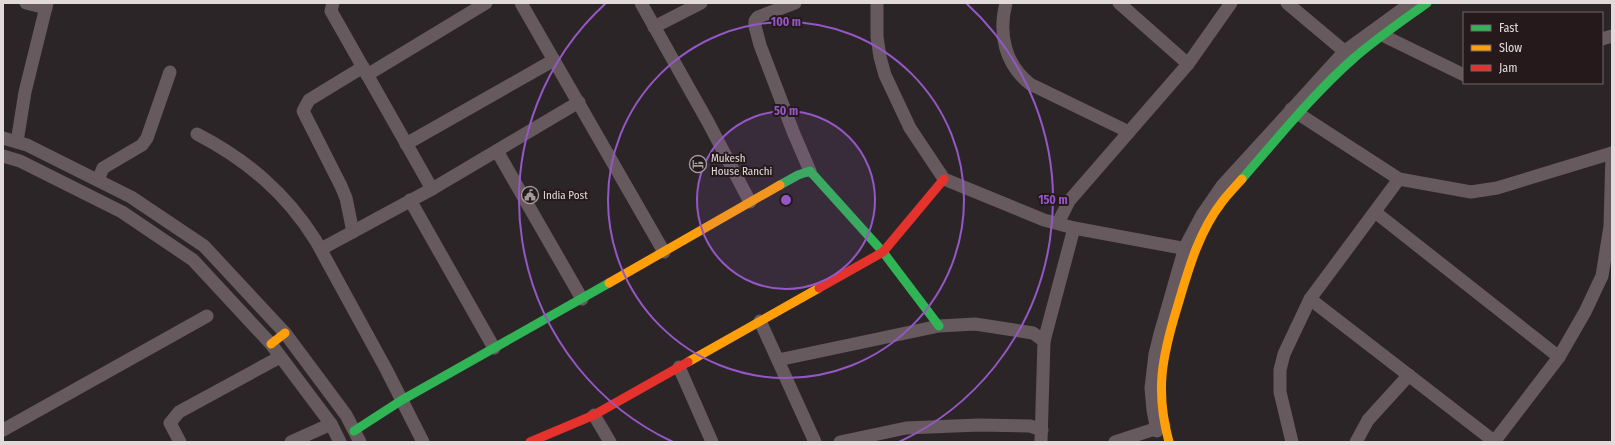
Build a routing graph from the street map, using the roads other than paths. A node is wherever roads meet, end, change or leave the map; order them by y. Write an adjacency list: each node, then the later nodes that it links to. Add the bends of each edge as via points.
1 (26, 3): 15 (street)
2 (333, 3): 21 (street, via 330,11)
3 (486, 3): 21 (street)
4 (521, 3): 19 (street)
5 (641, 3): 16 (street)
6 (701, 3): 16 (street)
7 (795, 3): 34 (street, via 758,17 755,26 760,45)
8 (877, 3): 35 (street, via 877,37 885,75 910,128)
9 (1006, 3): 26 (street, via 1003,27 1005,44 1010,61 1019,75 1030,84)
10 (1119, 3): 20 (street)
11 (1231, 3): 20 (street)
12 (1411, 3): 17 (street)
13 (1427, 3): 17 (street)
14 (1289, 4): 18 (street)
15 (47, 5): 29 (street, via 25,92)
16 (654, 27): 40 (street)
17 (1379, 32): 18 (street); 23 (street)
18 (1349, 55): 25 (street)
19 (554, 60): 24 (street); 30 (street)
20 (1188, 64): 26 (street)
21 (365, 71): 30 (street); 44 (street, via 309,100 302,111 341,186)
22 (170, 72): 36 (street, via 147,138 142,145 103,168)
23 (1463, 74)
24 (579, 102): 31 (street); 47 (street)
25 (1295, 112): 37 (street); 46 (street, via 1217,192 1202,215)
26 (1128, 132): 42 (street, via 1069,201)
27 (197, 134): 45 (street, via 231,153 259,173 304,221)
28 (3, 138): 29 (street)
29 (17, 142): 36 (street)
30 (406, 144): 38 (street)
31 (497, 151): 38 (street); 49 (street)
32 (1612, 153): 37 (street, via 1497,188 1471,192); 59 (street, via 1610,226 1602,276)
33 (3, 156): 56 (street, via 20,161 122,212 193,260)
34 (810, 171): 40 (street); 48 (street)
35 (944, 179): 42 (street, via 1044,220); 48 (street)
36 (98, 180): 54 (street, via 131,197 204,246)
37 (1399, 180): 41 (street)
38 (432, 189): 39 (street)
39 (410, 200): 44 (street); 57 (street)
40 (750, 202): 47 (street)
41 (1374, 212): 50 (street); 59 (street)
42 (1058, 223): 43 (street)
43 (1074, 228): 46 (street); 55 (street)
44 (353, 232): 45 (street)
45 (321, 249): 63 (street)
46 (1190, 249): 66 (street, via 1155,354 1151,388 1153,410)
47 (664, 252): 49 (street)
48 (883, 252): 52 (street); 53 (street)
49 (582, 299): 57 (street)
50 (1310, 299): 62 (street); 82 (street, via 1288,344 1280,370 1280,392)
51 (208, 316): 67 (street)
52 (760, 321): 60 (street); 61 (street)
53 (938, 326): 55 (street, via 975,324 1033,333); 60 (street)
54 (285, 333): 56 (street); 68 (street, via 346,415)
55 (1044, 340): 69 (street)
56 (271, 344): 58 (street)
57 (494, 348): 63 (street)
58 (280, 357): 65 (street); 70 (street, via 179,412 170,423)
59 (1559, 357): 84 (street)
60 (778, 360): 77 (street)
61 (678, 367): 64 (street); 76 (street)
62 (1409, 375): 83 (street, via 1368,420); 84 (street)
63 (402, 400): 68 (street); 73 (street)
64 (594, 415): 74 (street); 75 (street)
65 (331, 424): 71 (street); 72 (street)
66 (1161, 427): 79 (street); 80 (street); 81 (street)
67 (3, 430)
68 (357, 436)
69 (1041, 436): 78 (street, via 1030,426 980,425 906,428)
70 (180, 442)
71 (291, 442)
72 (340, 442)
73 (423, 442)
74 (530, 442)
75 (610, 442)
76 (712, 442)
77 (815, 442)
78 (840, 442)
79 (1115, 442)
80 (1160, 442)
81 (1169, 442)
82 (1292, 442)
83 (1356, 442)
84 (1495, 442)

